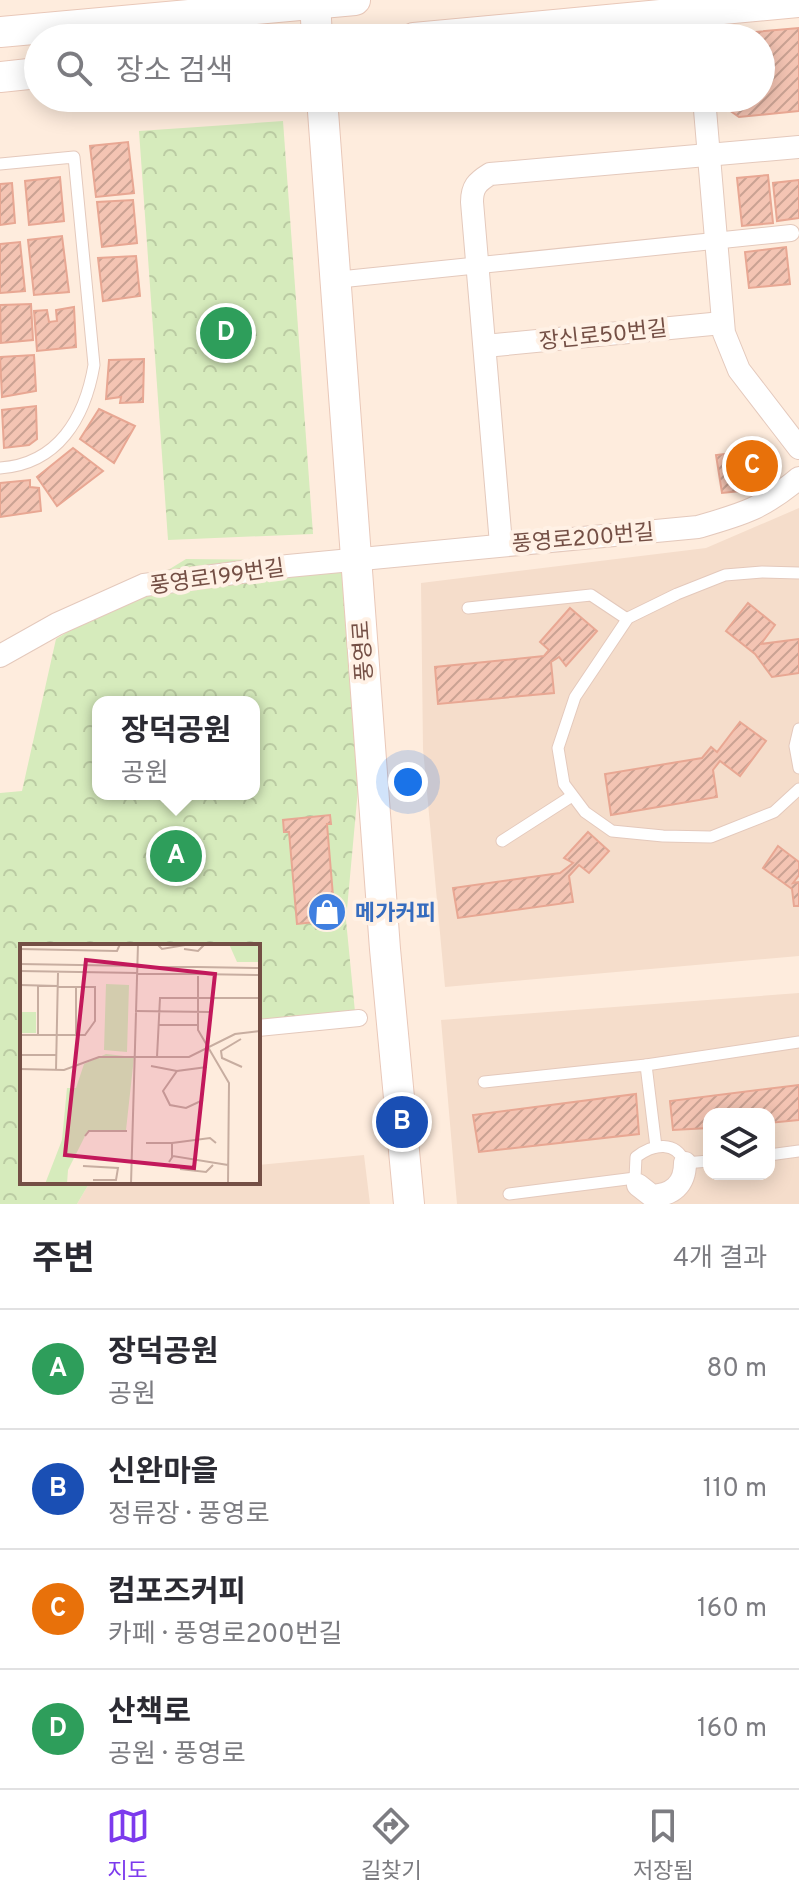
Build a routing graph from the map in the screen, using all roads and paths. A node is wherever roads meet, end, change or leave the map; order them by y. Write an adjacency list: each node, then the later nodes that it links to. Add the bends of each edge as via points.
1 (355, 0): 2 (main road)
2 (315, 2): 4 (main road); 5 (main road)
3 (799, 2): 6 (main road)
4 (84, 24)
5 (316, 24)
6 (702, 24)
7 (24, 30): 8 (main road)
8 (0, 32)
9 (24, 74): 10 (main road)
10 (0, 77)
11 (323, 112): 19 (main road, 풍영로)
12 (705, 112): 14 (street)
13 (799, 147): 14 (street)
14 (708, 155): 17 (street); 18 (street, via 490,174 472,190)
15 (0, 164): 23 (lane, via 74,157 94,365 76,422 58,443 21,467)
16 (791, 233): 17 (street)
17 (715, 241): 18 (street); 20 (street)
18 (477, 265): 19 (street); 21 (street)
19 (335, 280): 26 (main road, 풍영로)
20 (722, 323): 21 (street, 장신로50번길); 22 (street, via 739,370)
21 (485, 346): 25 (street)
22 (799, 448)
23 (0, 468)
24 (799, 478): 25 (street, 풍영로200번길, via 755,509 698,527)
25 (501, 544): 26 (street, 풍영로200번길)
26 (355, 561): 30 (street, 풍영로199번길, via 144,585 86,609); 48 (main road, 풍영로)
27 (799, 573): 29 (lane, via 725,575)
28 (468, 608): 29 (lane, via 591,595)
29 (627, 619): 34 (lane, via 575,697 558,748 564,784)
30 (0, 656)
31 (799, 729): 32 (lane)
32 (799, 768)
33 (799, 789): 34 (lane, via 774,812 711,837 612,831)
34 (572, 796): 35 (lane)
35 (502, 841)
36 (359, 1018): 37 (street)
37 (260, 1028)
38 (799, 1042): 39 (lane)
39 (646, 1065): 40 (lane); 41 (lane)
40 (484, 1082)
41 (656, 1147): 45 (lane, via 674,1149); 46 (lane, via 636,1157)
42 (799, 1151): 43 (lane)
43 (775, 1154)
44 (703, 1162): 45 (lane)
45 (685, 1163): 46 (street, via 675,1190)
46 (647, 1191): 47 (lane)
47 (509, 1194)
48 (409, 1204)

